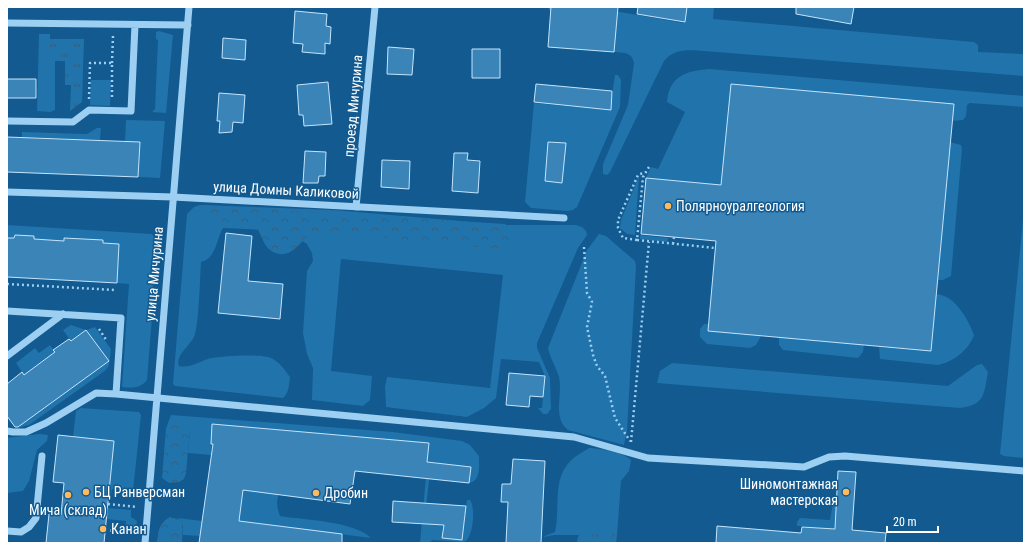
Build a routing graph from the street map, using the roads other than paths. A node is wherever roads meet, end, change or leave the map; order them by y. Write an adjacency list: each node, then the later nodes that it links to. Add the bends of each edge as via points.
1 (190, 7): 5 (street, улица Мичурина)
2 (375, 7): 9 (street, проезд Мичурина)
3 (7, 22): 4 (street)
4 (135, 24): 5 (street); 6 (street, via 131,111 88,110 73,122)
5 (188, 26): 8 (street, улица Мичурина)
6 (7, 121)
7 (7, 192): 8 (street, улица Домны Каликовой)
8 (173, 197): 9 (street, улица Домны Каликовой); 15 (street, улица Мичурина)
9 (356, 207): 10 (street, улица Домны Каликовой)
10 (564, 218)
11 (7, 311): 12 (street)
12 (63, 314): 13 (street); 14 (street, via 121,318)
13 (7, 356)
14 (116, 394): 15 (street); 16 (street, via 96,393 26,432)
15 (157, 397): 18 (street, via 574,437 632,451 648,458 804,467 829,457 845,456); 20 (street, улица Мичурина)
16 (7, 430)
17 (42, 456): 19 (street, via 36,518 21,532)
18 (1024, 471)
19 (7, 531)
20 (145, 543)

